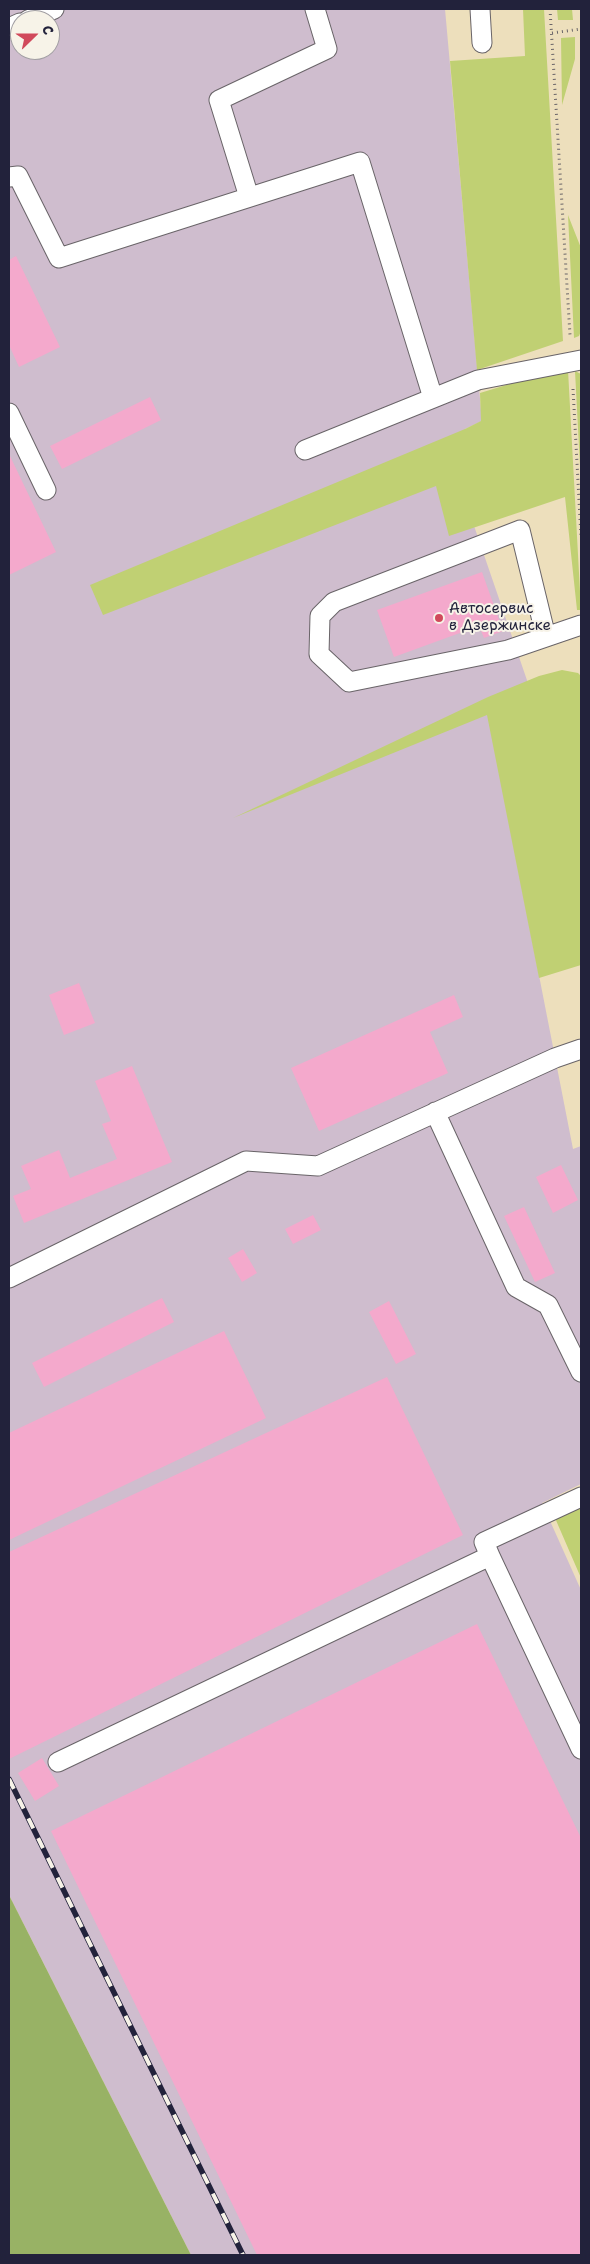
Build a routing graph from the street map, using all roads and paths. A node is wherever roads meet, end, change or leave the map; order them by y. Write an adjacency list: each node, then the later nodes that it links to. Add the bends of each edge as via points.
1 (315, 9): 8 (lane, via 327,49 219,100)
2 (480, 9): 6 (lane)
3 (550, 9): 5 (path)
4 (581, 29): 5 (path)
5 (552, 33): 9 (path)
6 (482, 43)
7 (9, 177): 8 (lane, via 18,176 58,258)
8 (250, 197): 10 (lane, via 360,162)
9 (576, 360): 10 (lane, via 478,380); 14 (path)
10 (432, 398): 12 (lane)
11 (9, 413): 13 (lane)
12 (305, 450)
13 (46, 490)
14 (581, 537)
15 (581, 625): 16 (lane)
16 (546, 637): 16 (lane, via 520,530 334,602 320,616 319,654 350,682 508,650)
17 (581, 1049): 18 (lane)
18 (435, 1112): 19 (lane, via 318,1166 246,1162); 20 (lane, via 516,1287 548,1305)
19 (9, 1278)
20 (581, 1372)
21 (581, 1497): 22 (lane, via 484,1542)
22 (490, 1556): 23 (lane); 24 (lane)
23 (581, 1749)
24 (58, 1762)

